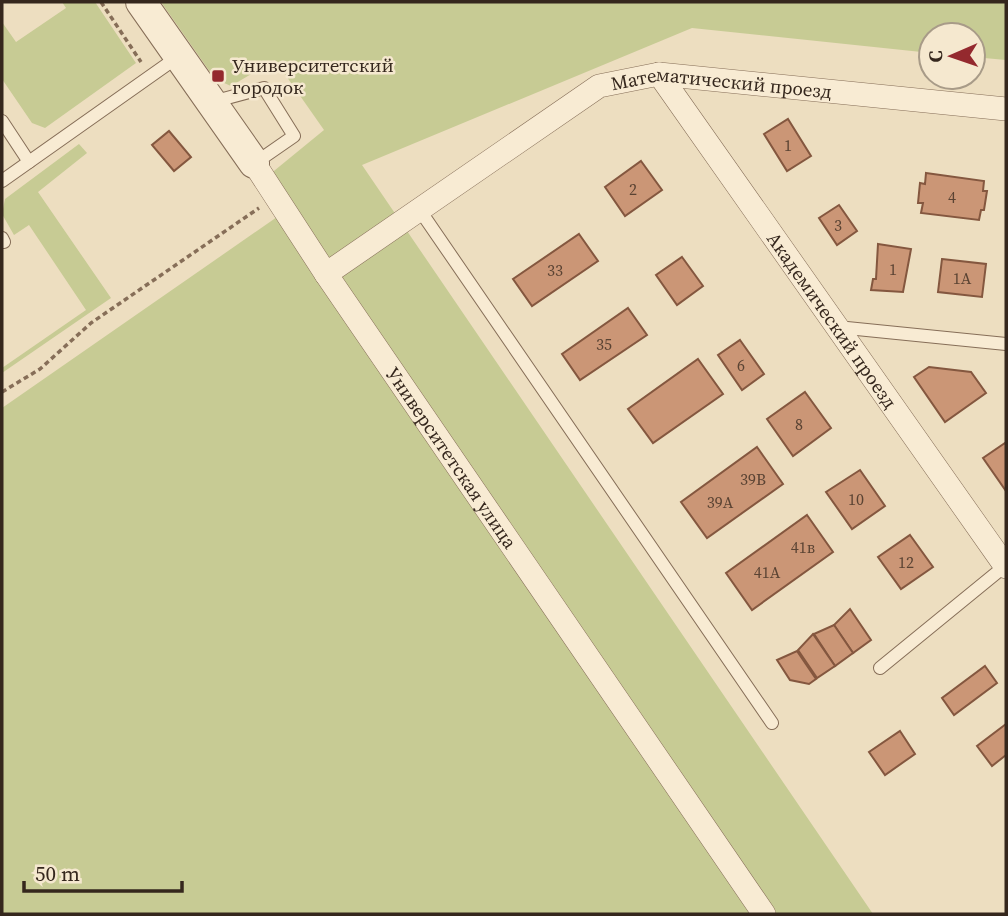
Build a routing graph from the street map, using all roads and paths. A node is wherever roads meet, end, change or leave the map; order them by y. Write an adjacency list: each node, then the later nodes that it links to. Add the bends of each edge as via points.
1 (101, 2): 4 (path)
2 (141, 2): 3 (street, Университетская улица)
3 (180, 56): 6 (street, Университетская улица); 9 (lane)
4 (144, 65)
5 (659, 74): 7 (street, Математический проезд); 13 (street, Математический проезд, via 599,86); 15 (street, Академический проезд)
6 (212, 102): 10 (street, Университетская улица); 10 (lane, via 264,88 294,136)
7 (1006, 109)
8 (2, 121): 9 (lane)
9 (29, 162): 11 (lane)
10 (254, 163): 12 (street, Университетская улица)
11 (2, 181)
12 (275, 197): 14 (street, Университетская улица); 17 (path, via 91,323 40,369)
13 (419, 209): 14 (street, Математический проезд); 20 (lane)
14 (326, 274): 21 (street, Университетская улица)
15 (837, 327): 16 (lane); 18 (street, Академический проезд)
16 (1006, 344)
17 (2, 392)
18 (1006, 566): 19 (lane)
19 (880, 668)
20 (772, 723)
21 (764, 914)

